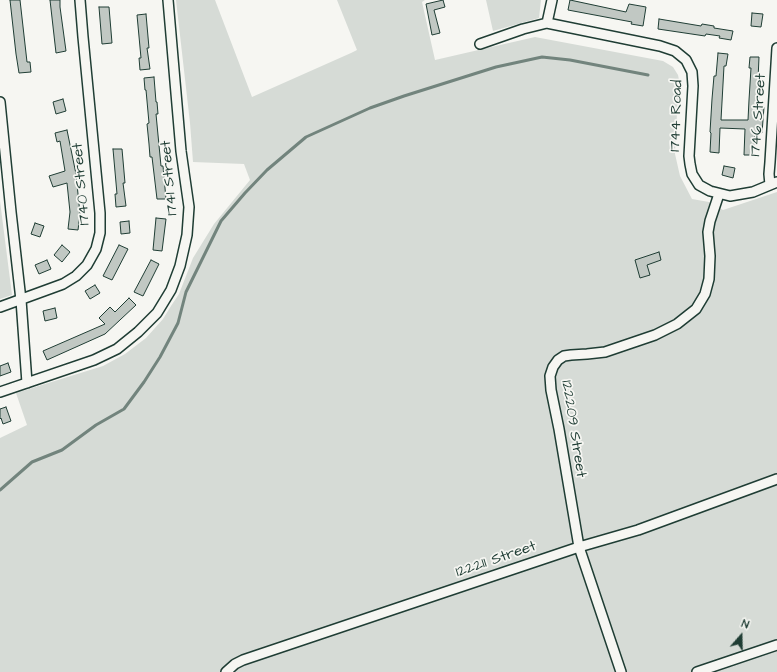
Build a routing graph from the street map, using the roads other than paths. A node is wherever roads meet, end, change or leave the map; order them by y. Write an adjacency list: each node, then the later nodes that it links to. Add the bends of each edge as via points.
1 (80, 0): 10 (street, 1740 Street, via 100,233 96,249 87,265 76,276 63,284)
2 (168, 0): 12 (street, 1741 Street, via 181,151 189,207 187,235 180,266 157,313 117,349 94,360)
3 (552, 0): 4 (street)
4 (547, 23): 5 (street, 1744 Road); 9 (street, 1744 Road, via 660,46 675,51 686,60 692,72 693,86 689,156 692,174 699,185)
5 (480, 44)
6 (777, 48): 8 (street, 1746 Street, via 769,174)
7 (0, 102): 10 (street)
8 (774, 184): 9 (street, 1744 Road, via 753,192 730,196)
9 (719, 194): 15 (street, 122209 Street, via 708,232 709,279 705,294 696,309 677,324 655,335 606,352 564,356 553,367 550,376 551,390)
10 (21, 300): 11 (street, 1740 Street); 12 (street)
11 (0, 306)
12 (27, 383): 13 (street, 1741 Street)
13 (0, 392)
14 (777, 479): 15 (street, 122211 Street, via 638,530)
15 (579, 547): 17 (street, 122211 Street, via 243,660); 18 (street, 122209 Street)
16 (777, 645): 19 (street)
17 (226, 672)
18 (620, 672)
19 (697, 672)

